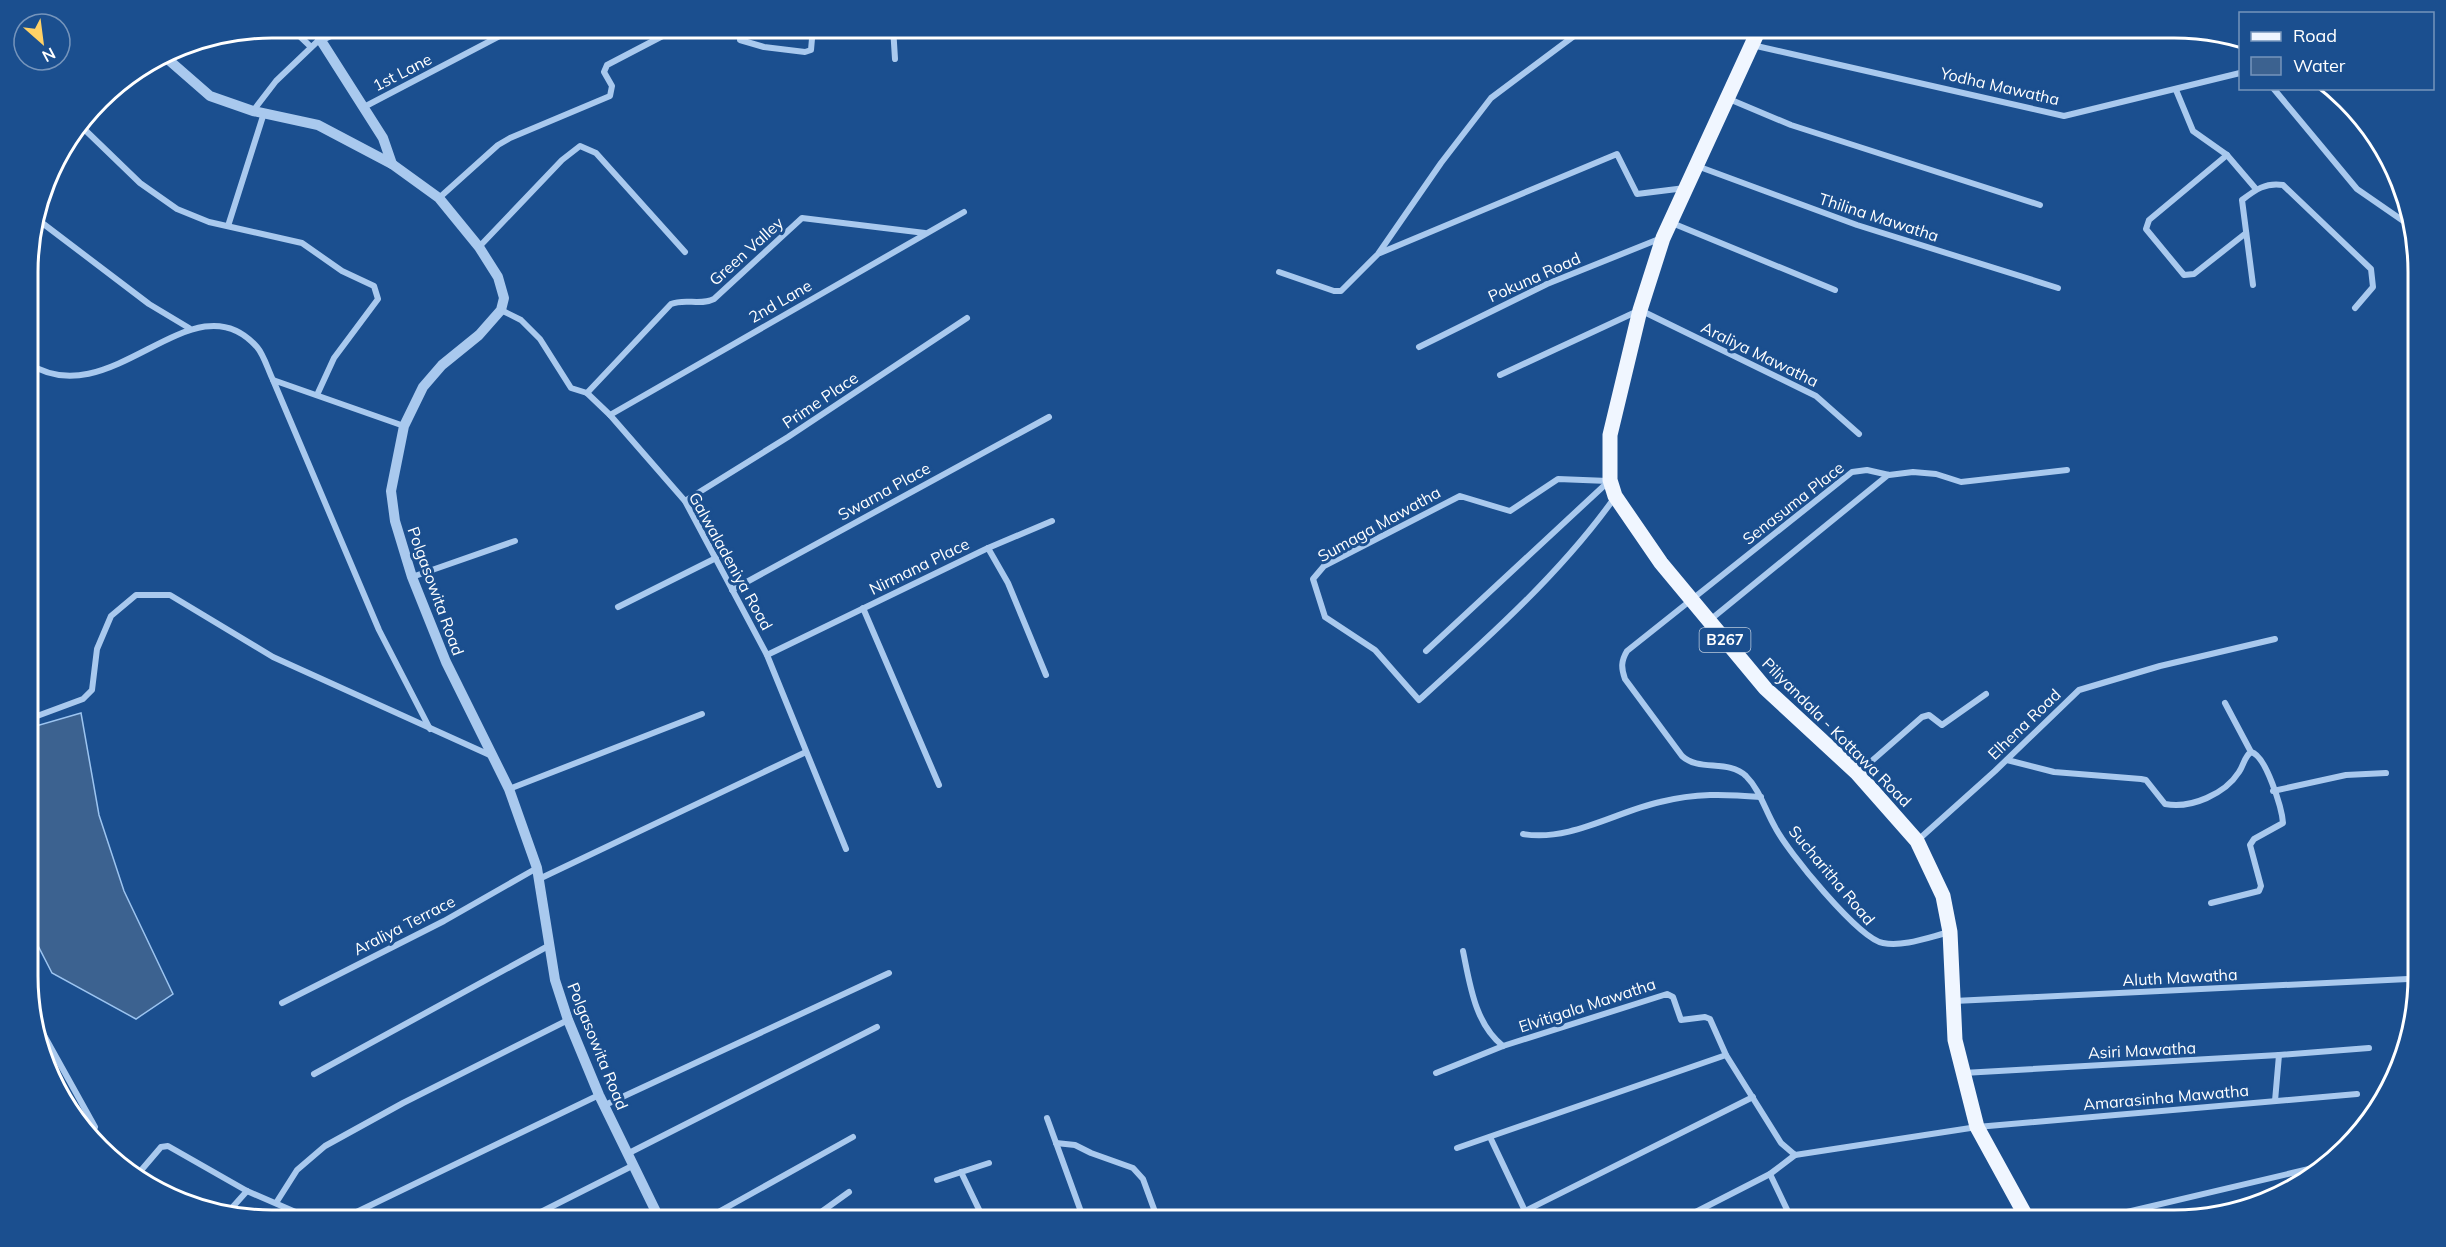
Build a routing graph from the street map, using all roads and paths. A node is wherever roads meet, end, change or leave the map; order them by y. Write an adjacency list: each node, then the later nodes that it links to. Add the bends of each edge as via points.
1 (301, 38): 11 (street)
2 (496, 38): 18 (street, 1st Lane)
3 (659, 38): 26 (street, via 607,65 604,72 612,86 610,96 510,138)
4 (813, 38): 9 (street, via 811,50 805,52 764,47)
5 (894, 38): 12 (street)
6 (1571, 38): 38 (street, via 1491,98)
7 (1755, 38): 10 (main road, Piliyandala - Kottawa Road / B267)
8 (320, 39): 11 (street); 18 (street)
9 (740, 39)
10 (1752, 44): 15 (street, Yodha Mawatha, via 2064,116); 17 (main road, Piliyandala - Kottawa Road / B267)
11 (311, 48): 19 (street, via 276,81)
12 (895, 59)
13 (170, 61): 19 (street, via 210,96)
14 (2239, 74): 15 (street, Yodha Mawatha)
15 (2176, 90): 21 (street, via 2193,131)
16 (2275, 90): 29 (street, via 2357,189)
17 (1729, 99): 23 (main road, Piliyandala - Kottawa Road / B267); 27 (street, via 1791,125)
18 (364, 107): 22 (street, via 383,138)
19 (258, 112): 22 (street, via 318,125); 32 (street)
20 (85, 130): 32 (street, via 140,183 177,209)
21 (2227, 155): 25 (street); 34 (street, via 2149,220 2146,229 2184,275 2194,274)
22 (392, 164): 26 (street)
23 (1695, 166): 24 (main road, Piliyandala - Kottawa Road / B267); 41 (street, Thilina Mawatha, via 1857,225)
24 (1685, 188): 30 (main road, Piliyandala - Kottawa Road / B267); 38 (street, via 1637,194 1617,154)
25 (2256, 189): 34 (street, via 2242,200); 43 (street, via 2283,185 2371,269 2373,287)
26 (439, 198): 36 (street)
27 (2040, 205)
28 (964, 212): 33 (street, 2nd Lane)
29 (2403, 221)
30 (1670, 222): 35 (main road, Piliyandala - Kottawa Road / B267); 42 (street)
31 (43, 223): 47 (street, via 149,304)
32 (228, 226): 53 (street, via 302,243 377,291 378,299 334,358)
33 (925, 233): 52 (street, Green Valley, via 802,218 714,299 671,304); 54 (street, 2nd Lane)
34 (2246, 233): 40 (street)
35 (1663, 238): 45 (main road, Piliyandala - Kottawa Road / B267); 48 (street, Pokuna Road, via 1547,284)
36 (479, 247): 37 (street, via 562,159 580,146 596,153); 44 (street, via 498,277 504,298)
37 (685, 252)
38 (1378, 254): 39 (street, via 1341,291)
39 (1279, 272)
40 (2253, 285)
41 (2058, 288)
42 (1835, 290)
43 (2355, 308)
44 (501, 310): 52 (street, Galwaladeniya Road, via 521,320 540,339 571,388); 56 (street, Polgasowita Road, via 423,387)
45 (1640, 310): 50 (street); 57 (street, Araliya Mawatha, via 1816,396); 60 (main road, Piliyandala - Kottawa Road / B267, via 1610,435)
46 (967, 318): 62 (street, Prime Place)
47 (189, 328): 49 (street, via 92,375 59,377); 51 (street, via 219,324 239,332 258,348)
48 (1419, 347)
49 (38, 368)
50 (1500, 375)
51 (273, 380): 53 (street); 81 (street, via 379,630)
52 (587, 393): 54 (street, Galwaladeniya Road)
53 (317, 395): 56 (street)
54 (610, 415): 62 (street, Galwaladeniya Road)
55 (1048, 417): 68 (street, Swarna Place)
56 (404, 426): 67 (street, Polgasowita Road, via 391,491 395,521)
57 (1859, 435)
58 (2067, 470): 59 (street, Senasuma Place, via 1961,482 1936,474)
59 (1889, 475): 69 (street, Senasuma Place, via 1860,470 1844,477); 72 (street)
60 (1610, 480): 61 (main road, Piliyandala - Kottawa Road / B267); 61 (street, Sumaga Mawatha, via 1558,479 1510,511 1460,496 1324,566 1313,579 1325,617 1375,650 1419,700 1533,591 1592,529); 74 (street)
61 (1615, 496): 69 (main road, Piliyandala - Kottawa Road / B267)
62 (685, 501): 66 (street, Galwaladeniya Road)
63 (1052, 521): 65 (street)
64 (515, 541): 67 (street)
65 (988, 548): 71 (street, Nirmana Place); 76 (street, Nirmana Place, via 1008,583)
66 (716, 558): 68 (street, Galwaladeniya Road); 70 (street)
67 (412, 577): 84 (street, Polgasowita Road, via 446,662)
68 (732, 590): 75 (street, Galwaladeniya Road)
69 (1691, 600): 72 (main road, Piliyandala - Kottawa Road / B267); 91 (street, Sucharitha Road, via 1627,651 1621,665 1625,679 1686,760 1744,774)
70 (618, 607)
71 (863, 608): 75 (street, Nirmana Place); 88 (street)
72 (1708, 621): 86 (main road, Piliyandala - Kottawa Road / B267, via 1765,688)
73 (2275, 639): 85 (street, Elhena Road, via 2079,690)
74 (1426, 651)
75 (767, 656): 82 (street, Galwaladeniya Road)
76 (1046, 675)
77 (1986, 694): 86 (street, via 1942,725 1929,715 1922,717)
78 (2225, 703): 83 (street)
79 (702, 714): 89 (street)
80 (38, 715): 81 (street, via 83,699 92,690 97,650 111,616 136,595 170,595 273,657)
81 (430, 730): 84 (street)
82 (807, 752): 94 (street, Galwaladeniya Road); 95 (street, Araliya Terrace)
83 (2251, 752): 85 (street, via 2239,772 2212,796 2172,806 2165,804 2146,780 2054,772); 90 (street, via 2264,762)
84 (493, 757): 89 (street, Polgasowita Road)
85 (2007, 760): 93 (street, Elhena Road)
86 (1857, 773): 93 (main road, Piliyandala - Kottawa Road / B267)
87 (2386, 773): 90 (street, via 2346,775)
88 (939, 785)
89 (509, 789): 95 (street, Polgasowita Road)
90 (2273, 791): 96 (street, via 2283,823 2250,845 2259,891)
91 (1761, 797): 92 (street, via 1708,793 1659,802 1563,832 1540,837); 97 (street, Sucharitha Road, via 1793,855 1869,938 1894,945)
92 (1523, 834)
93 (1917, 841): 97 (main road, Piliyandala - Kottawa Road / B267, via 1944,896)
94 (846, 849)
95 (538, 873): 98 (street, Polgasowita Road); 103 (street, Araliya Terrace)
96 (2211, 903)
97 (1950, 932): 102 (main road, Piliyandala - Kottawa Road / B267)
98 (550, 945): 104 (street, Polgasowita Road, via 555,980); 113 (street)
99 (1463, 951): 107 (street, via 1478,1012)
100 (889, 973): 116 (street)
101 (2408, 979): 102 (street, Aluth Mawatha)
102 (1954, 1001): 112 (main road, Piliyandala - Kottawa Road / B267)
103 (282, 1003)
104 (568, 1020): 116 (street, Polgasowita Road); 136 (street, via 325,1146 297,1170)
105 (877, 1027): 125 (street)
106 (46, 1039): 120 (street)
107 (1503, 1046): 109 (street, Elvitigala Mawatha, via 1667,994 1673,997 1681,1020 1710,1018); 111 (street, Elvitigala Mawatha)
108 (2369, 1048): 110 (street, Asiri Mawatha)
109 (1726, 1055): 115 (street, Elvitigala Mawatha); 122 (street)
110 (2279, 1055): 112 (street, Asiri Mawatha); 117 (street)
111 (1436, 1073)
112 (1962, 1073): 119 (main road, Piliyandala - Kottawa Road / B267)
113 (314, 1074)
114 (2357, 1094): 117 (street, Amarasinha Mawatha)
115 (1753, 1097): 126 (street, Elvitigala Mawatha, via 1781,1143); 147 (street)
116 (602, 1100): 125 (street, Polgasowita Road); 139 (street, via 511,1135)
117 (2275, 1101): 119 (street, Amarasinha Mawatha)
118 (1047, 1118): 123 (street)
119 (1977, 1127): 126 (street); 150 (main road, Piliyandala - Kottawa Road / B267)
120 (94, 1128)
121 (853, 1137): 142 (street)
122 (1490, 1137): 124 (street); 147 (street)
123 (1056, 1143): 145 (street); 146 (street, via 1075,1144 1133,1168 1143,1179)
124 (1457, 1148)
125 (629, 1153): 128 (street, Polgasowita Road)
126 (1795, 1155): 132 (street)
127 (989, 1163): 131 (street)
128 (635, 1165): 140 (street); 141 (street, Polgasowita Road)
129 (142, 1170): 134 (street, via 161,1147 168,1146)
130 (2303, 1170): 151 (street)
131 (961, 1172): 133 (street); 144 (street)
132 (1770, 1174): 148 (street); 149 (street)
133 (938, 1180)
134 (247, 1191): 136 (street); 137 (street)
135 (849, 1192): 143 (street)
136 (276, 1203): 138 (street)
137 (234, 1206)
138 (292, 1210)
139 (369, 1210)
140 (545, 1210)
141 (655, 1210)
142 (722, 1210)
143 (824, 1210)
144 (979, 1210)
145 (1080, 1210)
146 (1154, 1210)
147 (1525, 1210)
148 (1700, 1210)
149 (1787, 1210)
150 (2023, 1210)
151 (2135, 1210)

